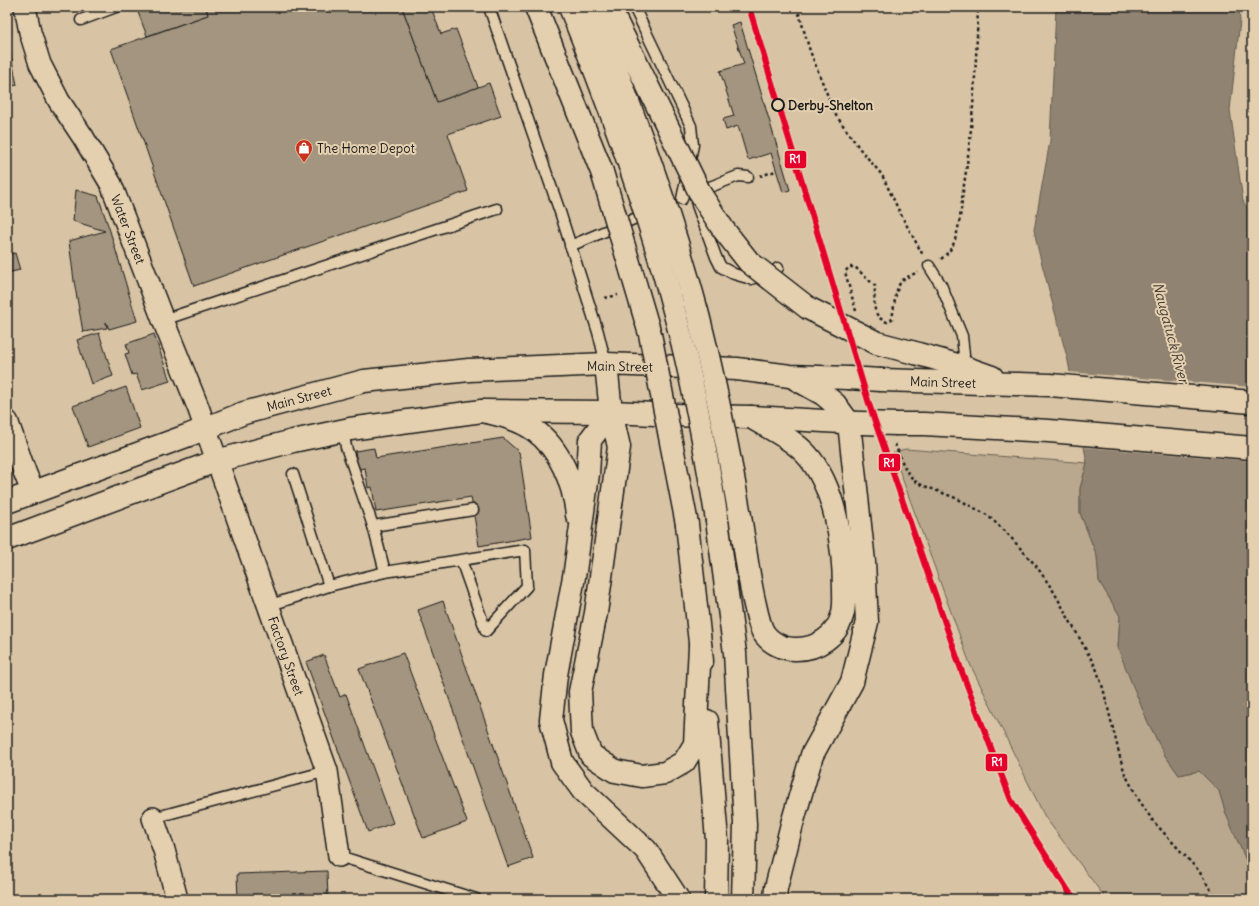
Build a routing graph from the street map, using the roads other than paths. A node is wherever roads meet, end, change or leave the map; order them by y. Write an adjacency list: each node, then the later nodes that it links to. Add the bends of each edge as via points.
1 (26, 7): 17 (street, Water Street, via 30,32 40,64 59,101 111,184)
2 (116, 7): 9 (lane)
3 (489, 7): 14 (lane)
4 (536, 7): 43 (main road, bridge, via 602,172 648,326 687,524)
5 (570, 7): 51 (main road, bridge, via 625,150 676,318 700,422 717,520 735,653 745,824)
6 (592, 7): 25 (main road, bridge, via 640,131 698,314 717,394 751,586 763,631 771,641 780,646 792,650 805,649 830,637 842,616 844,575 829,492 806,454 789,440)
7 (609, 7): 19 (main road, bridge, via 701,195 749,262 808,308 877,343)
8 (634, 7): 12 (lane, via 690,126 693,145)
9 (81, 20)
10 (748, 177): 11 (lane, via 738,176)
11 (693, 194): 12 (lane); 16 (lane, via 721,266 734,274 751,279 773,273)
12 (682, 198): 14 (lane)
13 (497, 209): 17 (lane)
14 (570, 246): 18 (lane)
15 (929, 266): 19 (lane, via 962,336 964,355)
16 (778, 268)
17 (163, 320): 28 (street, Water Street)
18 (606, 364): 20 (main road, Main Street, via 737,369); 24 (main road); 28 (main road, Main Street, via 469,370 364,381 244,413)
19 (961, 366): 21 (main road)
20 (790, 376): 21 (main road, Main Street, bridge); 27 (main road, via 824,394)
21 (1010, 383): 22 (main road, Main Street)
22 (1252, 402)
23 (482, 411): 24 (main road); 29 (main road); 37 (main road, via 534,429 548,441 557,454 569,482 577,512)
24 (611, 412): 25 (main road); 37 (main road, via 590,440); 43 (main road, via 619,447 596,613 580,692 582,732 591,754 615,771 642,776 665,773 684,762 695,744)
25 (751, 417): 27 (main road)
26 (7, 422): 33 (main road)
27 (855, 423): 30 (main road, bridge, via 1063,432); 52 (main road, via 867,622 852,682 812,755 792,824)
28 (206, 429): 31 (street, Water Street); 33 (main road, Main Street)
29 (343, 430): 31 (main road); 36 (lane, via 346,447)
30 (1252, 448)
31 (216, 461): 38 (main road); 42 (street, Factory Street)
32 (293, 474): 41 (lane)
33 (33, 492): 34 (main road, Main Street)
34 (7, 502)
35 (473, 510): 36 (lane)
36 (373, 526): 40 (lane)
37 (579, 538): 49 (main road, via 551,720 562,762 583,791 646,850)
38 (7, 539)
39 (461, 560): 39 (lane, via 474,596 486,631 527,586 525,550); 40 (lane)
40 (385, 572): 41 (lane)
41 (329, 586): 42 (lane)
42 (268, 606): 44 (street, Factory Street)
43 (700, 646): 50 (main road, via 718,840)
44 (327, 771): 45 (lane); 46 (street, Factory Street)
45 (153, 818): 47 (street)
46 (339, 856): 48 (lane)
47 (177, 899)
48 (476, 899)
49 (678, 899)
50 (716, 899)
51 (742, 899)
52 (775, 899)

